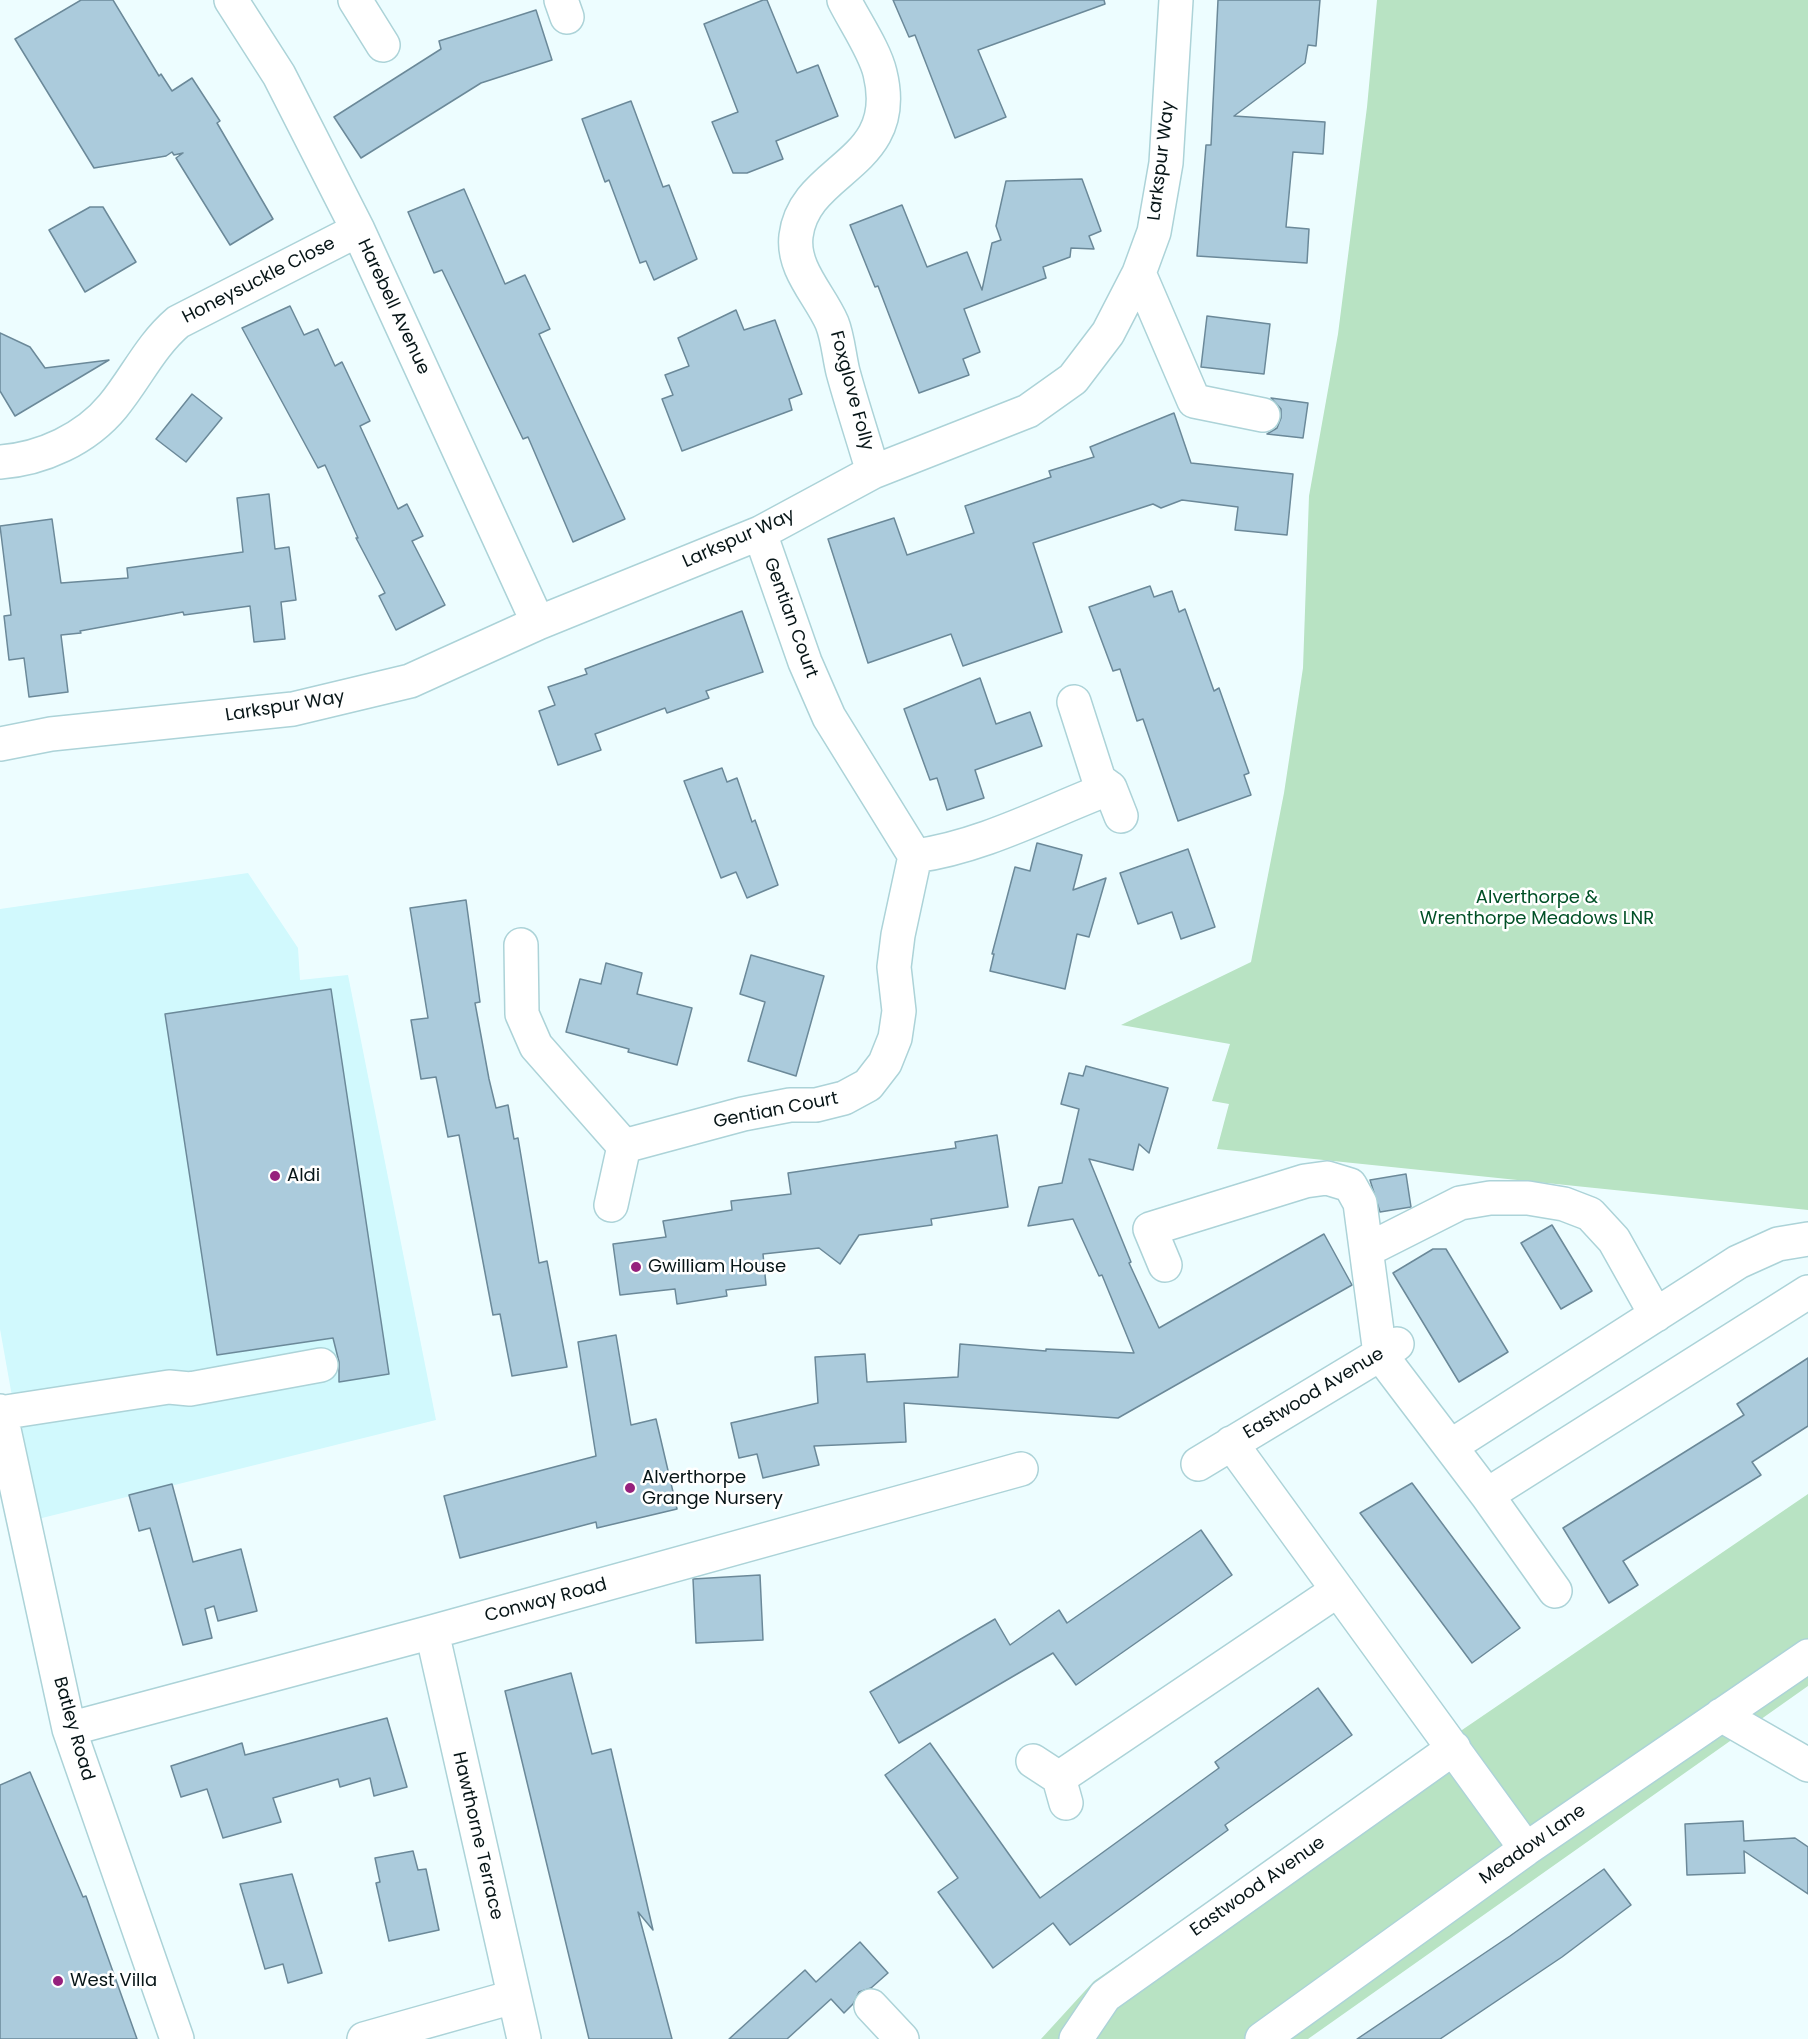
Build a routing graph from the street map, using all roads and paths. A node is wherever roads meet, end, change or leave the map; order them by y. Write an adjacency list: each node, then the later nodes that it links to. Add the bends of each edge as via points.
1 (231, 0): 6 (street, Harebell Avenue, via 279,75)
2 (844, 0): 10 (street, Foxglove Folly, via 880,72 884,105 874,136 857,160 805,206 795,237 800,266 832,323)
3 (1176, 0): 7 (street, Larkspur Way, via 1166,163 1154,232)
4 (366, 2): 5 (street)
5 (383, 45)
6 (358, 230): 9 (street, Honeysuckle Close, via 178,322 160,337 113,406 94,425 66,443 25,460); 12 (street, Harebell Avenue)
7 (1139, 273): 8 (street, via 1194,401); 10 (street, Larkspur Way, via 1108,333 1073,379 1028,411)
8 (1263, 416)
9 (0, 462)
10 (873, 472): 11 (street, Larkspur Way)
11 (760, 533): 12 (street, Larkspur Way); 15 (street, Gentian Court, via 828,717)
12 (538, 622): 14 (street, Larkspur Way, via 410,681 363,694 293,709 51,734)
13 (1074, 702): 15 (street, via 1099,780 1116,802)
14 (0, 744)
15 (915, 856): 17 (street, Gentian Court, via 894,968 899,1011 895,1038 885,1063 868,1085 844,1098 743,1114)
16 (521, 945): 17 (street, via 522,1014 536,1046)
17 (624, 1146): 18 (street)
18 (611, 1205)
19 (1808, 1239): 23 (street, via 1778,1244 1738,1263)
20 (1366, 1250): 21 (street, via 1360,1203 1350,1185 1327,1178 1305,1181 1150,1229); 23 (street, via 1460,1203 1527,1198 1564,1204 1590,1214 1614,1240); 24 (street)
21 (1165, 1265)
22 (1808, 1292): 31 (street)
23 (1656, 1315): 28 (street)
24 (1388, 1349): 27 (street, Eastwood Avenue); 28 (street)
25 (321, 1365): 26 (street, via 190,1389 169,1387)
26 (0, 1412): 37 (street, Batley Road)
27 (1231, 1443): 29 (street, Eastwood Avenue); 32 (street, Eastwood Avenue)
28 (1451, 1446): 31 (street)
29 (1198, 1464)
30 (1022, 1470): 34 (street, Conway Road)
31 (1487, 1495): 33 (street)
32 (1338, 1590): 38 (street, Eastwood Avenue); 40 (street)
33 (1555, 1591)
34 (432, 1632): 37 (street, Conway Road); 42 (street, Hawthorne Terrace)
35 (1808, 1656): 36 (street, Meadow Lane)
36 (1721, 1715): 39 (street); 41 (street, Meadow Lane)
37 (69, 1729): 43 (street, Batley Road)
38 (1454, 1748): 41 (street, Eastwood Avenue); 46 (street, Eastwood Avenue, via 1105,1996)
39 (1808, 1765)
40 (1053, 1780)
41 (1526, 1849): 47 (street, Meadow Lane)
42 (513, 1997): 44 (street); 45 (street, Hawthorne Terrace)
43 (177, 2039)
44 (364, 2039)
45 (524, 2039)
46 (1076, 2039)
47 (1262, 2039)

